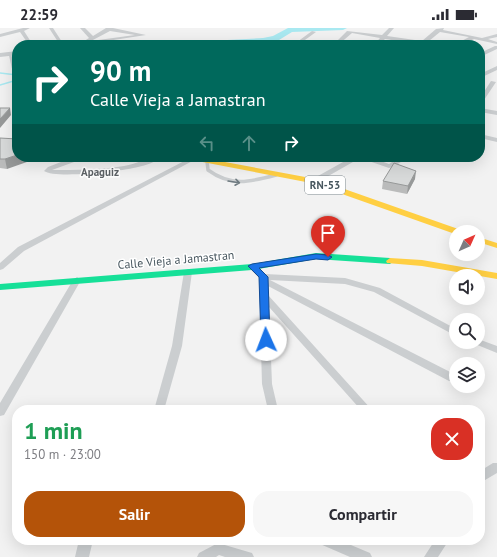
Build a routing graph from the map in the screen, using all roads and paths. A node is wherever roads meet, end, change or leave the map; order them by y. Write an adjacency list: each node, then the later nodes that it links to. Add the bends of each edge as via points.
1 (28, 28): 7 (street)
2 (51, 28): 16 (street)
3 (82, 28): 13 (street)
4 (392, 28): 11 (street)
5 (110, 29): 13 (street); 18 (street, via 144,35)
6 (440, 29): 12 (street); 23 (street)
7 (21, 30): 10 (street); 15 (street)
8 (314, 32): 19 (street)
9 (497, 34): 14 (street)
10 (0, 36)
11 (384, 37): 20 (street, via 350,32); 21 (street); 22 (street)
12 (474, 37): 14 (street); 24 (street)
13 (92, 38): 17 (street)
14 (483, 39): 25 (street)
15 (28, 40)
16 (59, 40)
17 (89, 40)
18 (113, 40)
19 (302, 40)
20 (341, 40)
21 (381, 40)
22 (400, 40)
23 (427, 40)
24 (467, 40)
25 (497, 44)
26 (497, 47): 27 (street)
27 (485, 53)
28 (10, 54): 29 (street); 30 (lane)
29 (0, 55)
30 (12, 63)
31 (497, 68): 32 (street)
32 (485, 74)
33 (485, 79): 34 (street)
34 (495, 83): 35 (street)
35 (485, 96)
36 (485, 111): 37 (street)
37 (497, 113)
38 (485, 137): 39 (street)
39 (496, 138)
40 (70, 162): 41 (street, via 60,169 105,170)
41 (148, 162)
42 (191, 162): 54 (street, via 21,248)
43 (202, 162): 48 (lane, one-way to 48, via 215,176 238,183 252,182)
44 (218, 162): 48 (street, RN-53)
45 (348, 162): 49 (street)
46 (377, 162): 47 (street, via 393,166)
47 (398, 162)
48 (277, 174): 49 (street, RN-53)
49 (313, 181): 50 (street, RN-53)
50 (449, 229)
51 (485, 242): 52 (street)
52 (497, 246)
53 (252, 266): 55 (street, Calle Vieja a Jamastran); 56 (street, Calle Vieja a Jamastran, via 316,256 422,263); 57 (street)
54 (0, 267)
55 (188, 272): 58 (street, Calle Vieja a Jamastran); 65 (street, via 178,346)
56 (497, 276)
57 (263, 278): 60 (street); 61 (street, via 345,281 377,290); 64 (street)
58 (77, 280): 59 (street, Calle Vieja a Jamastran); 68 (street)
59 (0, 287)
60 (264, 296): 66 (street, via 267,384); 67 (street)
61 (449, 329)
62 (485, 345): 63 (street)
63 (497, 350)
64 (449, 376)
65 (161, 405)
66 (272, 405)
67 (363, 405)
68 (0, 412)
69 (497, 468): 70 (street)
70 (485, 474)
71 (85, 545): 74 (street)
72 (337, 545): 77 (street)
73 (439, 545): 78 (street)
74 (82, 557)
75 (204, 557): 76 (street, via 218,549)
76 (247, 557)
77 (365, 557)
78 (431, 557)

